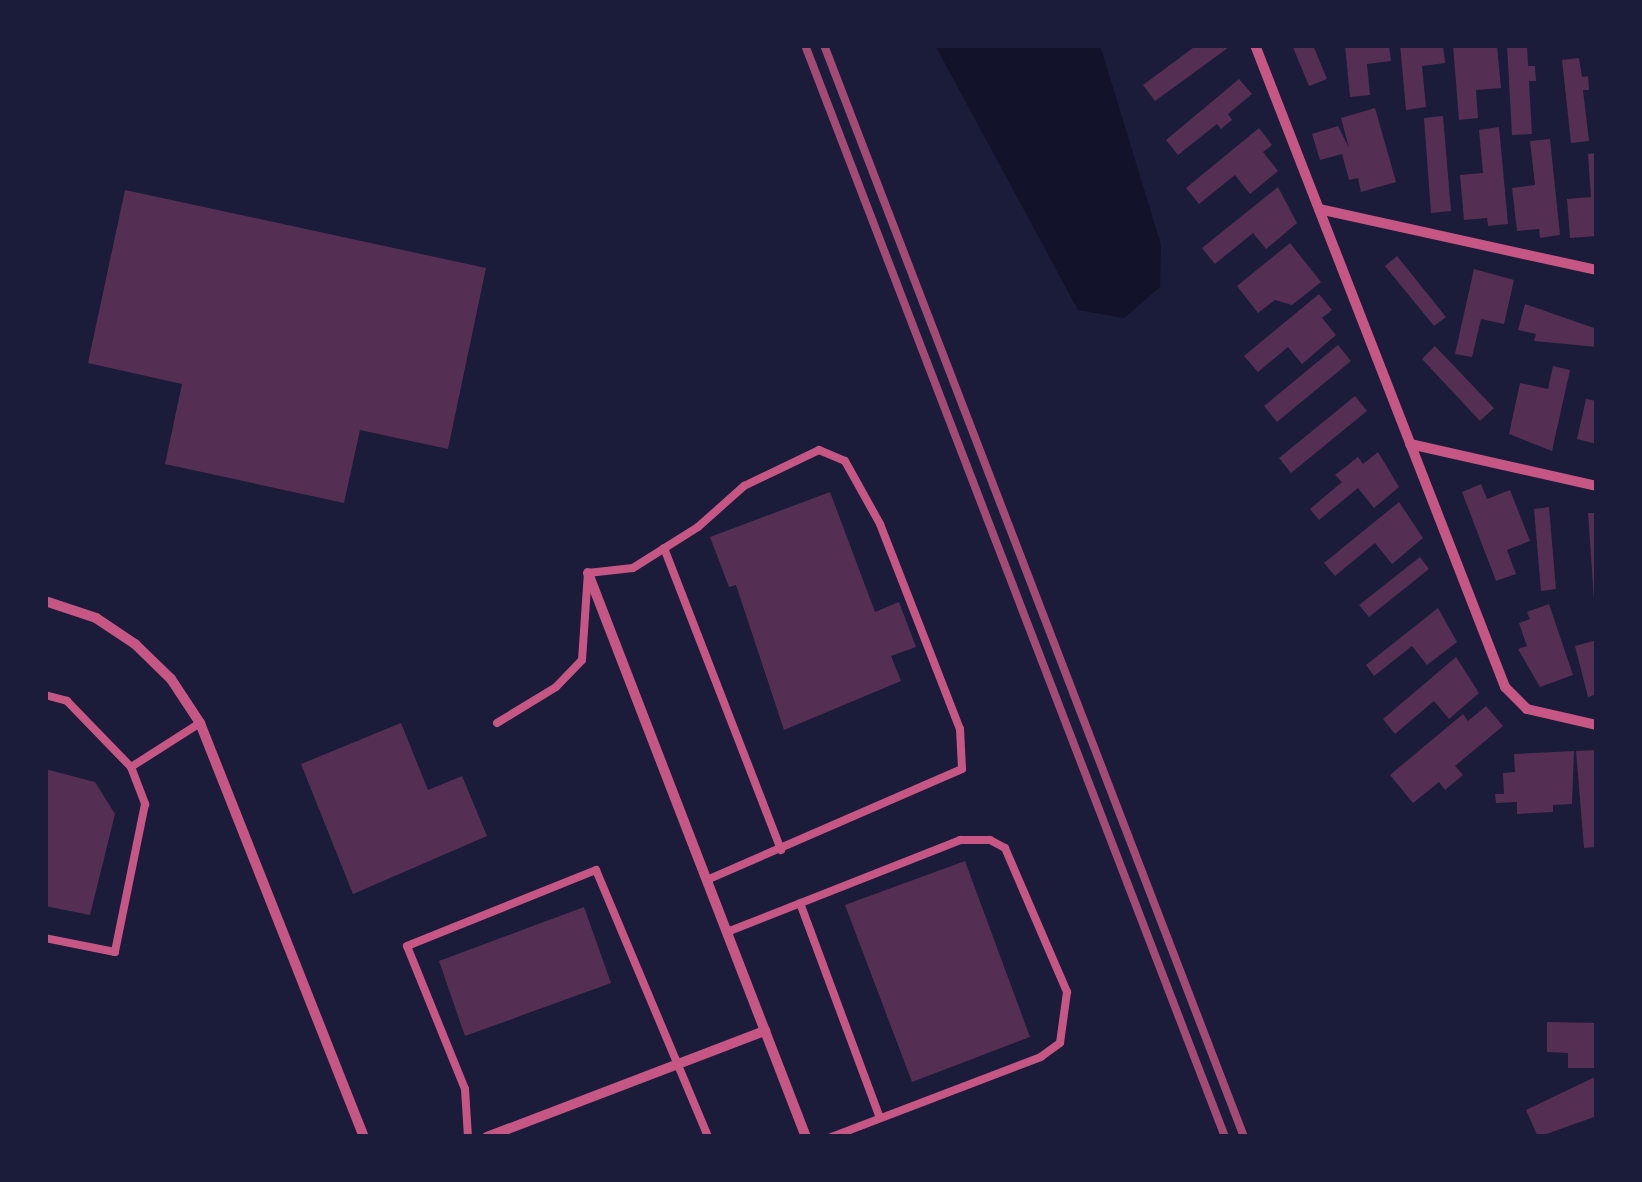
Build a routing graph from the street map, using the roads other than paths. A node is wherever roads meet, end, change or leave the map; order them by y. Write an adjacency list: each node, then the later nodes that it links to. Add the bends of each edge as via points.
1 (1255, 45): 2 (street)
2 (1319, 208): 3 (street); 4 (street)
3 (1597, 270)
4 (1410, 444): 5 (street); 12 (street, via 1505,688 1537,712)
5 (1597, 486)
6 (664, 548): 7 (lane, via 633,568); 14 (lane); 14 (lane, via 744,486 818,450 845,461 880,524 960,729 962,769)
7 (588, 573): 11 (lane, via 582,660 556,687); 15 (street)
8 (45, 601): 10 (street, via 96,618 135,644 171,679)
9 (45, 695): 13 (lane, via 67,700)
10 (200, 723): 13 (lane); 22 (street)
11 (497, 724)
12 (1597, 725)
13 (132, 766): 18 (lane, via 145,804 114,952)
14 (781, 850): 15 (lane)
15 (707, 880): 17 (street)
16 (800, 903): 17 (lane); 21 (lane); 21 (lane, via 960,840 990,840 1005,848 1066,992 1060,1043 1041,1057)
17 (727, 932): 19 (street)
18 (45, 938)
19 (765, 1031): 20 (street); 26 (street)
20 (681, 1064): 23 (lane, via 596,870 407,946 465,1089); 24 (street); 25 (lane)
21 (880, 1118): 27 (lane)
22 (364, 1137)
23 (468, 1137)
24 (487, 1137)
25 (708, 1137)
26 (806, 1137)
27 (831, 1137)

